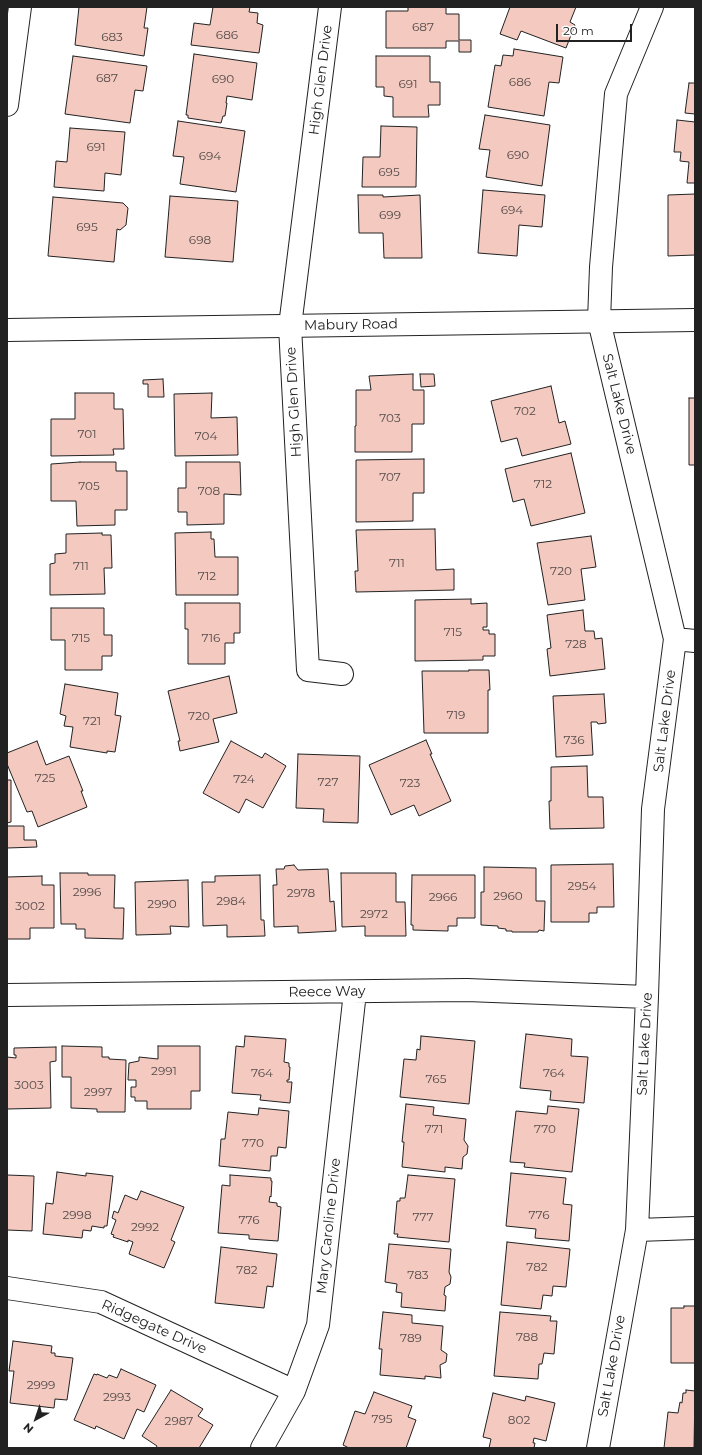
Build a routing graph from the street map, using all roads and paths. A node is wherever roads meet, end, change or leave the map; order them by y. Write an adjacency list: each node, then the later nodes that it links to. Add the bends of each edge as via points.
1 (20, 7): 4 (street)
2 (330, 7): 7 (street, High Glen Drive)
3 (652, 7): 6 (street, Salt Lake Drive, via 616,94 601,267)
4 (7, 105)
5 (695, 320): 6 (street, Mabury Road)
6 (599, 321): 7 (street, Mabury Road); 9 (street, Salt Lake Drive)
7 (290, 326): 8 (street, Mabury Road); 10 (street, High Glen Drive, via 308,670)
8 (7, 330)
9 (685, 640): 13 (street, Salt Lake Drive, via 653,808)
10 (342, 674)
11 (355, 992): 12 (street, Reece Way); 13 (street, Reece Way, via 467,990); 17 (street, Mary Caroline Drive, via 318,1325)
12 (7, 995)
13 (647, 997): 15 (street, Salt Lake Drive)
14 (695, 1228): 15 (street)
15 (637, 1230): 19 (street, Salt Lake Drive)
16 (7, 1288): 17 (street, Ridgegate Drive, via 100,1302)
17 (294, 1391): 18 (street, Mary Caroline Drive)
18 (262, 1448)
19 (598, 1448)

